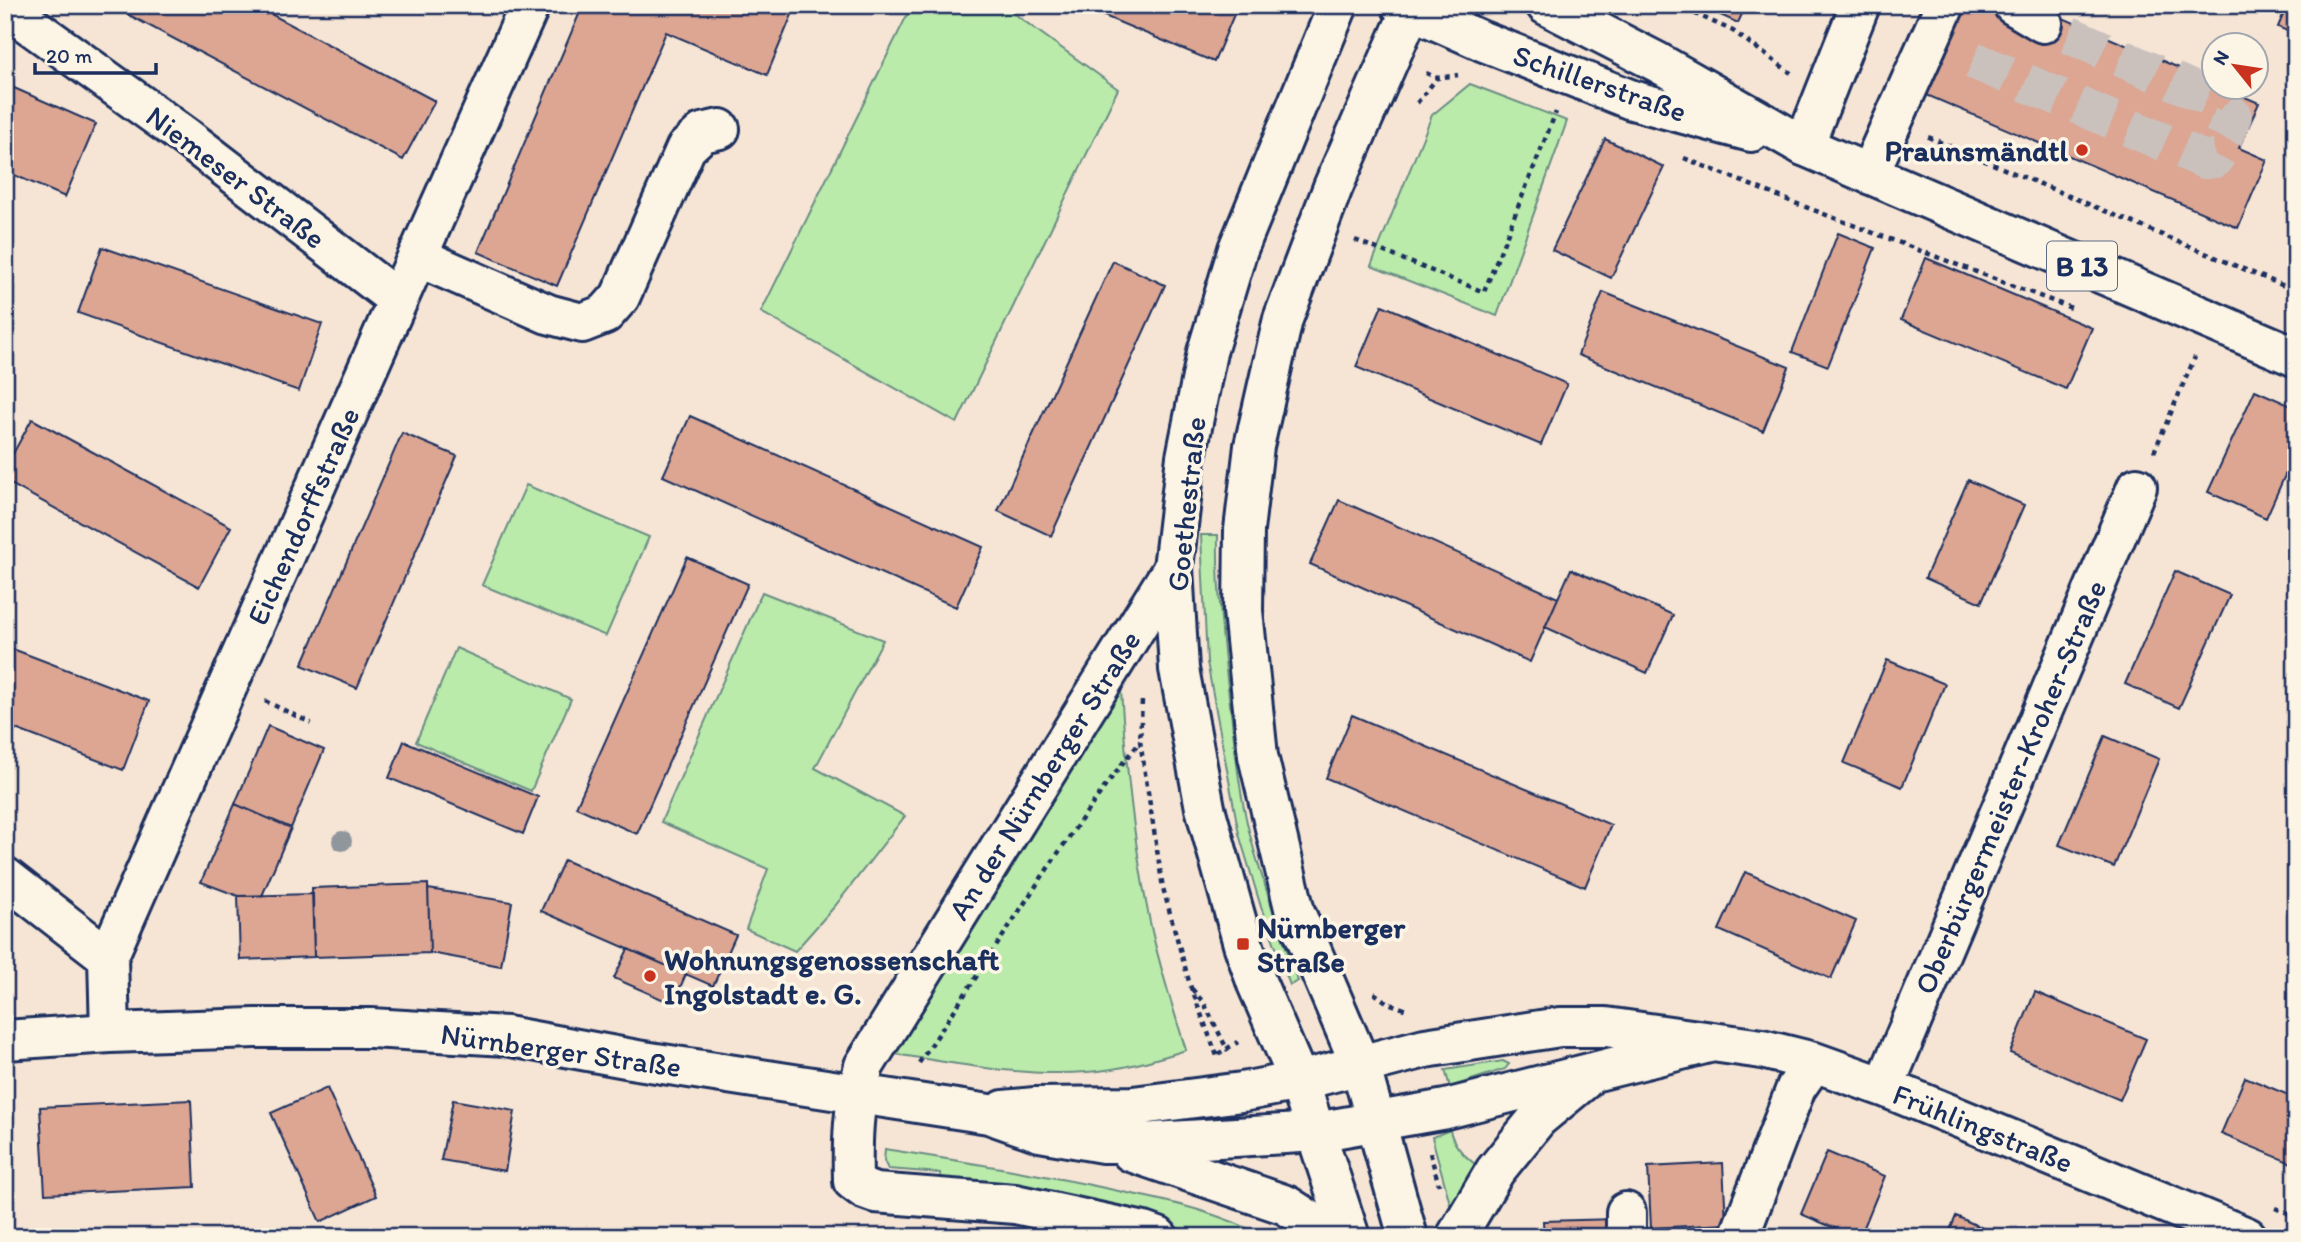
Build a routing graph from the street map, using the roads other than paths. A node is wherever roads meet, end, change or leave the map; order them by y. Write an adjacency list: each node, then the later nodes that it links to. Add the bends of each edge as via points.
1 (530, 5): 11 (street, Eichendorffstraße)
2 (1338, 5): 15 (street, Goethestraße, via 1238,249 1207,352 1186,457)
3 (1546, 5): 9 (street, Schillerstraße / B 13)
4 (1860, 5): 9 (street)
5 (1945, 5): 10 (street)
6 (5, 7): 12 (street, Niemeser Straße, via 187,138)
7 (1408, 7): 9 (street, Schillerstraße / B 13, via 1632,100); 22 (street, Goethestraße / B 13, via 1283,319 1254,446 1244,530 1243,611 1258,756 1295,912)
8 (720, 129): 11 (street, via 702,133 686,148 621,297 605,314 582,323 548,314)
9 (1804, 146): 10 (street, Schillerstraße / B 13)
10 (1869, 174): 13 (street, Schillerstraße / B 13)
11 (418, 257): 12 (street, Eichendorffstraße)
12 (398, 300): 17 (street, Eichendorffstraße)
13 (2296, 357)
14 (2137, 488): 25 (street, Oberbürgermeister-Kroher-Straße)
15 (1173, 568): 24 (street, Goethestraße, via 1179,669 1205,808 1243,944); 26 (street, An der Nürnberger Straße, via 864,1066)
16 (5, 877): 17 (street)
17 (108, 957): 18 (street, Eichendorffstraße)
18 (110, 1033): 19 (street, Nürnberger Straße); 26 (street, Nürnberger Straße, via 371,1028 506,1036)
19 (5, 1040)
20 (1713, 1042): 21 (street, Frühlingstraße); 22 (street, Frühlingstraße, via 1606,1027 1560,1027 1425,1048); 23 (street, Frühlingstraße)
21 (1814, 1062): 25 (street, Frühlingstraße); 36 (street, via 1796,1088)
22 (1360, 1064): 24 (street, Nürnberger Straße); 28 (street, Goethestraße / B 13)
23 (1592, 1072): 28 (street, Frühlingstraße, via 1446,1110); 35 (street, via 1538,1118 1495,1171)
24 (1299, 1081): 27 (street, Nürnberger Straße, via 1133,1106 1010,1108); 29 (street, Goethestraße)
25 (1884, 1087): 37 (street, Frühlingstraße)
26 (856, 1093): 27 (street, Nürnberger Straße); 31 (street, An der Nürnberger Straße, via 853,1181 864,1189 1015,1204)
27 (989, 1114): 30 (street, Nürnberger Straße, via 1040,1132)
28 (1376, 1122): 29 (street, Nürnberger Straße); 34 (street, B 13)
29 (1316, 1132): 30 (street, Nürnberger Straße); 33 (street, Goethestraße)
30 (1103, 1143): 32 (street, via 1286,1205)
31 (1158, 1237)
32 (1330, 1237)
33 (1350, 1237)
34 (1408, 1237)
35 (1456, 1237)
36 (1739, 1237)
37 (2247, 1237)

